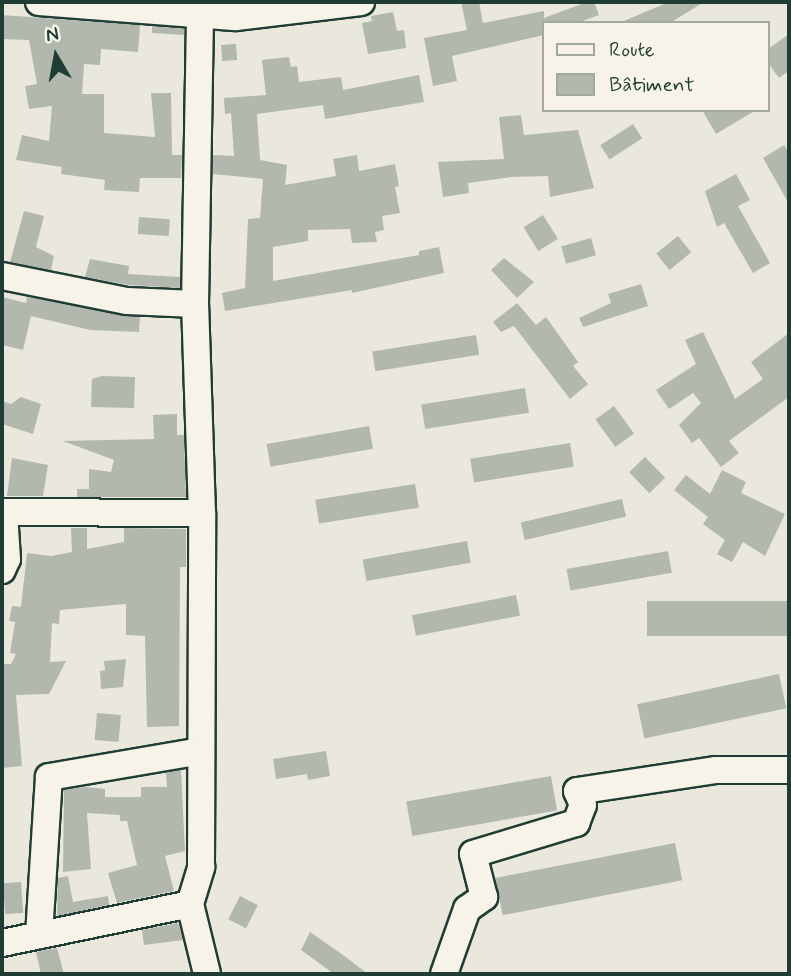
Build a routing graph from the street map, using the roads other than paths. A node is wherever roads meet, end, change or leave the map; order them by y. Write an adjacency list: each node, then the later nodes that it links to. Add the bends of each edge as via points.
1 (39, 2): 3 (street)
2 (361, 2): 3 (street, via 236,17)
3 (200, 14): 5 (street)
4 (2, 276): 5 (street, via 127,302)
5 (195, 304): 7 (street)
6 (3, 512): 7 (street); 8 (street, via 7,559)
7 (202, 513): 9 (street)
8 (2, 570)
9 (201, 751): 11 (street, via 201,867); 12 (street, via 49,777)
10 (789, 771): 15 (street, via 716,770 577,791 583,805 576,823 473,854 484,897 467,909)
11 (190, 904): 12 (street); 14 (street)
12 (39, 935): 13 (street)
13 (2, 943)
14 (207, 974)
15 (443, 974)

